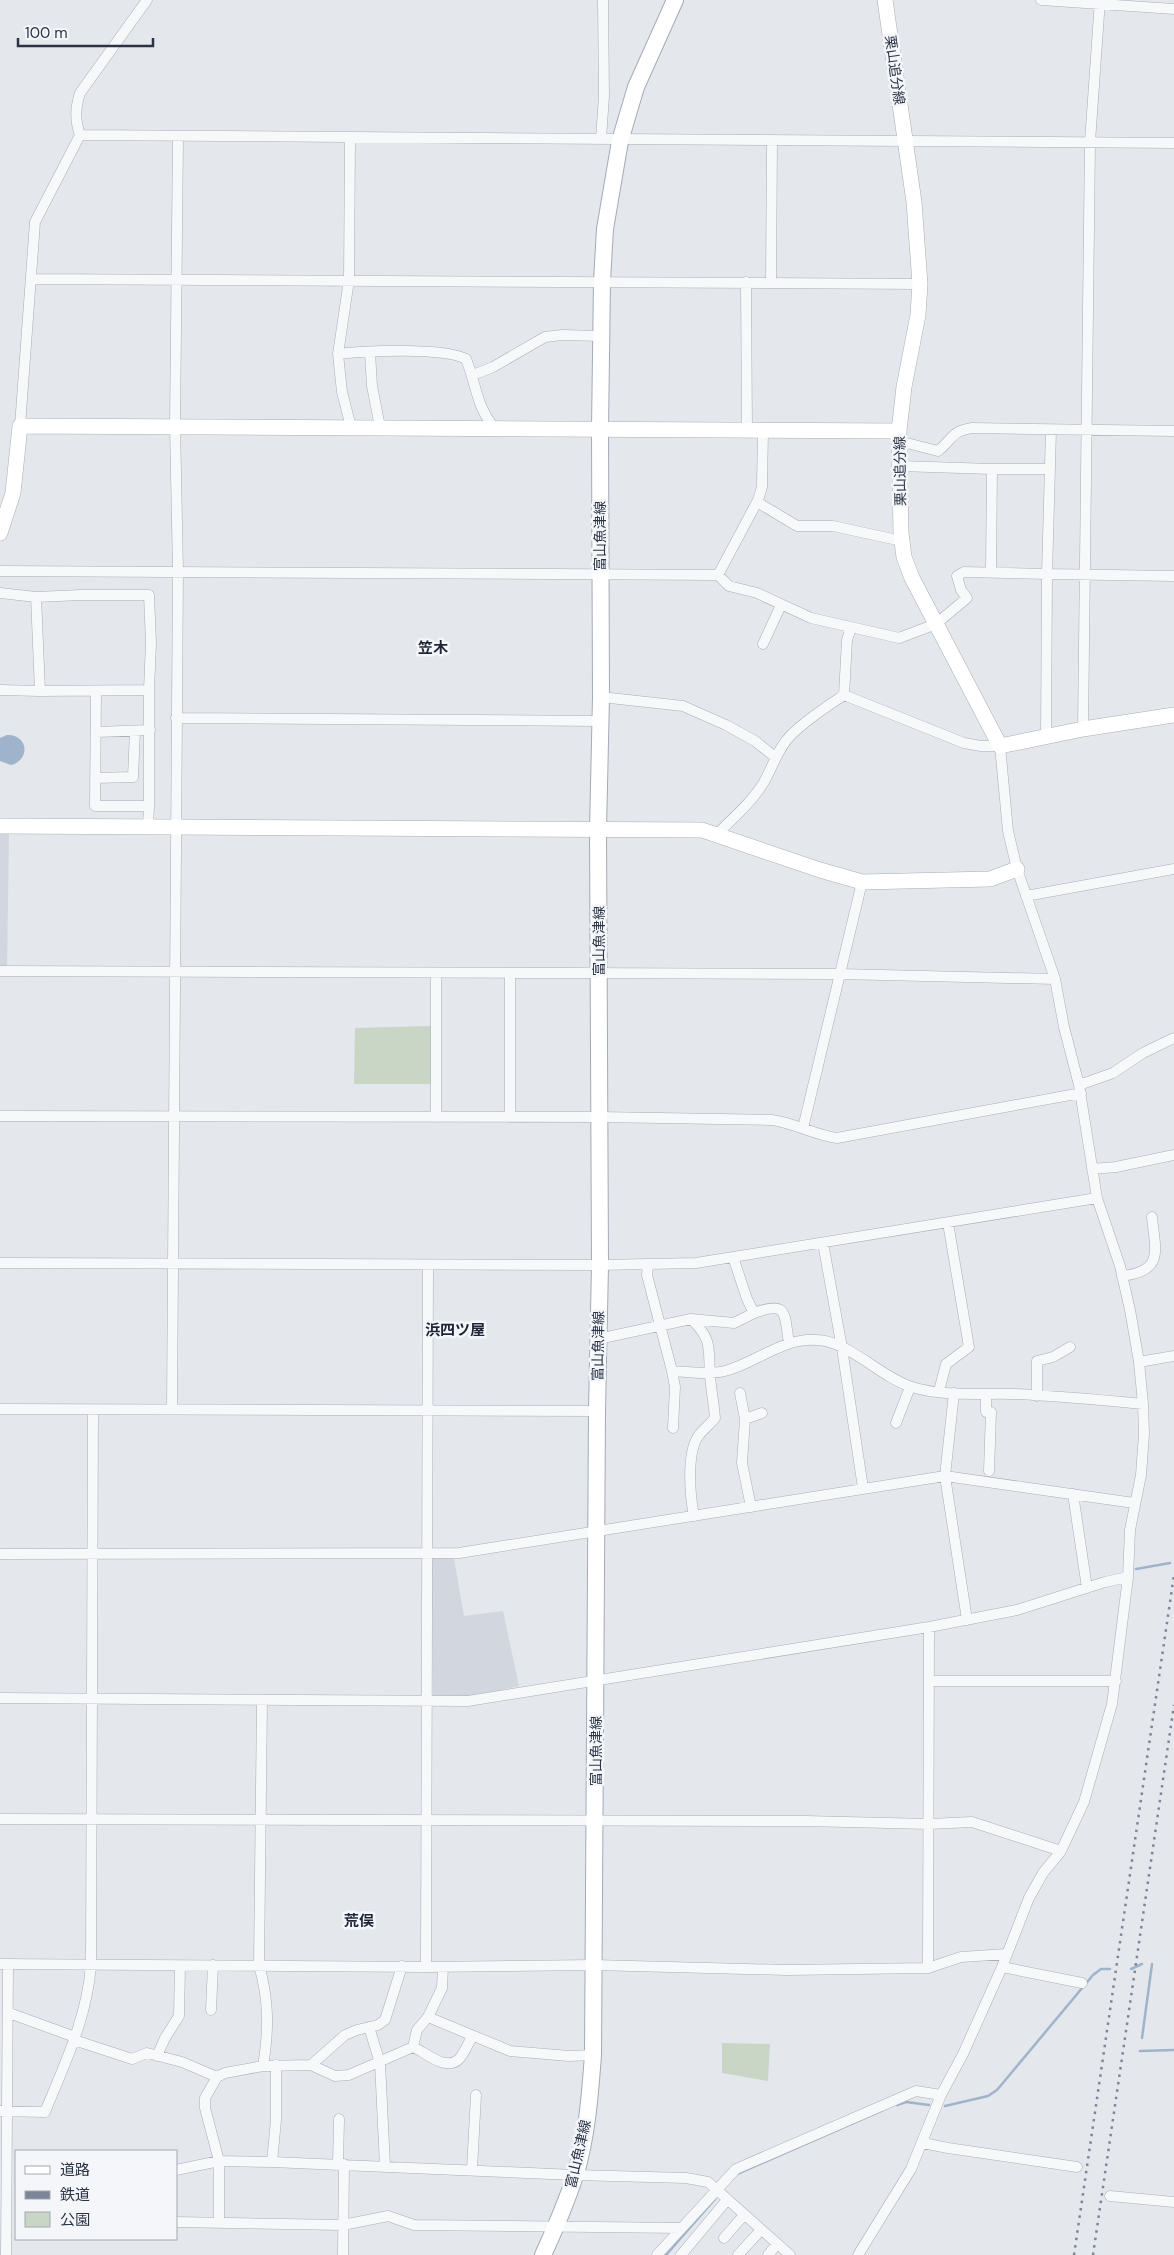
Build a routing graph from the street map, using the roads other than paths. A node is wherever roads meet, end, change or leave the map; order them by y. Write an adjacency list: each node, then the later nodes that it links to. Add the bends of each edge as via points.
1 (147, 0): 8 (street, via 80,93 75,107)
2 (603, 0): 11 (street)
3 (675, 0): 12 (main road, 富山魚津線, via 636,87)
4 (885, 0): 14 (street, 栗山追分線)
5 (1041, 0): 6 (street)
6 (1099, 2): 7 (street); 15 (street)
7 (1174, 8)
8 (80, 135): 9 (street); 17 (street, via 36,222)
9 (178, 137): 10 (street); 18 (street)
10 (350, 138): 11 (street); 19 (street)
11 (601, 140): 12 (street)
12 (620, 141): 13 (street); 20 (main road, 富山魚津線, via 605,230)
13 (772, 141): 14 (street); 22 (street)
14 (905, 141): 15 (street); 23 (street, 栗山追分線, via 914,202)
15 (1090, 142): 16 (street); 35 (street)
16 (1174, 143)
17 (31, 279): 18 (street); 29 (street)
18 (177, 280): 19 (street); 28 (street)
19 (349, 280): 20 (street); 26 (street)
20 (602, 282): 21 (street); 24 (main road, 富山魚津線)
21 (746, 282): 22 (street); 36 (street)
22 (771, 283): 23 (street)
23 (920, 284): 39 (street, 栗山追分線)
24 (601, 336): 27 (street, via 545,337 493,367); 33 (main road, 富山魚津線)
25 (370, 352): 26 (street); 27 (street, via 456,354 466,359); 31 (street, via 372,386)
26 (338, 354): 30 (street, via 342,392)
27 (472, 375): 32 (street, via 475,394)
28 (175, 425): 29 (street); 30 (street); 47 (street)
29 (20, 426): 44 (street, via 13,493)
30 (351, 427): 31 (street)
31 (380, 427): 32 (street)
32 (494, 428): 33 (street)
33 (600, 429): 36 (street); 49 (main road, 富山魚津線)
34 (1051, 430): 35 (street); 39 (street, via 962,429 938,451); 42 (street)
35 (1086, 430): 38 (street); 51 (street)
36 (747, 431): 37 (street)
37 (763, 431): 39 (street); 43 (street, via 762,487)
38 (1174, 432)
39 (899, 436): 40 (street, 栗山追分線)
40 (899, 466): 41 (street); 45 (street, 栗山追分線)
41 (992, 469): 42 (street); 48 (street)
42 (1050, 469): 50 (street)
43 (757, 502): 45 (street, via 802,528 833,526); 52 (street)
44 (0, 533)
45 (902, 541): 57 (street, 栗山追分線, via 912,578)
46 (0, 571): 47 (street)
47 (178, 571): 49 (street); 67 (street)
48 (991, 571): 50 (street); 57 (street, via 964,572 957,576 967,598)
49 (600, 573): 52 (street); 65 (main road, 富山魚津線)
50 (1047, 574): 51 (street); 73 (street)
51 (1085, 574): 53 (street); 69 (street)
52 (718, 575): 56 (street, via 729,586 757,593)
53 (1174, 576)
54 (0, 593): 55 (street)
55 (36, 598): 61 (street, via 81,594 149,595); 62 (street)
56 (781, 605): 58 (street, via 811,618); 59 (street)
57 (936, 624): 58 (street, via 899,638); 74 (street, 栗山追分線)
58 (851, 628): 64 (street, via 847,640)
59 (764, 644)
60 (0, 690): 62 (street)
61 (149, 690): 63 (street); 70 (street)
62 (40, 691): 63 (street)
63 (96, 691): 72 (street)
64 (844, 695): 74 (street, via 964,743); 75 (street, via 790,736)
65 (601, 698): 68 (main road, 富山魚津線); 75 (street, via 682,706 726,725)
66 (1174, 715): 69 (street)
67 (176, 718): 68 (street); 82 (street)
68 (600, 721): 83 (main road, 富山魚津線)
69 (1083, 729): 73 (street)
70 (150, 730): 71 (street); 77 (street)
71 (135, 731): 72 (street); 76 (street)
72 (96, 732): 78 (street)
73 (1046, 736): 74 (street)
74 (1000, 746): 85 (street, via 1008,831)
75 (775, 757): 84 (street, via 764,782)
76 (133, 777): 77 (street); 78 (street)
77 (150, 777): 79 (street)
78 (95, 778): 79 (street, via 94,806)
79 (150, 806): 81 (street)
80 (0, 826): 81 (street)
81 (148, 827): 82 (street)
82 (177, 828): 83 (street); 90 (street)
83 (598, 830): 84 (street, via 702,830); 93 (main road, 富山魚津線)
84 (717, 834): 87 (street)
85 (1017, 869): 87 (street, via 990,879); 88 (street)
86 (1174, 869): 88 (street)
87 (862, 882): 94 (street)
88 (1026, 896): 95 (street)
89 (0, 971): 90 (street)
90 (174, 972): 91 (street); 99 (street)
91 (436, 974): 92 (street); 100 (street)
92 (510, 974): 93 (street); 101 (street)
93 (598, 974): 94 (street); 102 (main road, 富山魚津線)
94 (840, 974): 95 (street); 103 (street)
95 (1055, 979): 97 (street)
96 (1174, 1038): 97 (street)
97 (1080, 1089): 103 (street, via 837,1138); 105 (street)
98 (0, 1116): 99 (street)
99 (173, 1117): 100 (street); 112 (street)
100 (436, 1117): 101 (street)
101 (510, 1117): 102 (street)
102 (599, 1118): 103 (street, via 772,1120); 115 (main road, 富山魚津線)
103 (803, 1128)
104 (1174, 1155): 105 (street, via 1116,1168)
105 (1092, 1169): 106 (street)
106 (1097, 1198): 108 (street); 116 (street)
107 (1152, 1217): 116 (street, via 1156,1255 1152,1264 1138,1274)
108 (948, 1223): 109 (street); 129 (street, via 969,1348 946,1364)
109 (823, 1243): 110 (street); 123 (street)
110 (733, 1257): 114 (street, via 696,1263); 117 (street)
111 (0, 1263): 112 (street)
112 (172, 1264): 113 (street); 135 (street)
113 (428, 1265): 115 (street); 138 (street)
114 (648, 1265): 115 (street); 119 (street, via 647,1275)
115 (600, 1266): 120 (main road, 富山魚津線)
116 (1122, 1276): 125 (street)
117 (754, 1313): 118 (street, via 734,1323); 121 (street, via 769,1307 779,1308 783,1312)
118 (691, 1319): 119 (street); 127 (street, via 703,1331 708,1344)
119 (659, 1325): 120 (street); 126 (street)
120 (598, 1339): 139 (main road, 富山魚津線)
121 (789, 1343): 123 (street, via 818,1340); 127 (street, via 738,1366)
122 (1070, 1347): 133 (street, via 1053,1357 1037,1361)
123 (842, 1348): 128 (street); 146 (street)
124 (1174, 1356): 125 (street)
125 (1139, 1362): 134 (street)
126 (672, 1372): 127 (street); 143 (street, via 676,1387)
127 (710, 1374): 150 (street, via 715,1418 698,1436 690,1465 689,1492)
128 (910, 1387): 129 (street); 142 (street)
129 (939, 1391): 131 (street)
130 (740, 1393): 141 (street)
131 (954, 1393): 132 (street); 145 (street)
132 (986, 1394): 133 (street); 144 (street, via 986,1412 991,1412)
133 (1037, 1396): 134 (street)
134 (1143, 1404): 148 (street, via 1141,1475)
135 (172, 1408): 137 (street); 138 (street)
136 (0, 1409): 137 (street)
137 (93, 1410): 153 (street)
138 (429, 1410): 139 (street); 154 (street)
139 (597, 1411): 151 (main road, 富山魚津線)
140 (762, 1413): 141 (street)
141 (745, 1419): 149 (street, via 742,1463)
142 (896, 1423)
143 (673, 1428)
144 (989, 1471)
145 (945, 1476): 146 (street); 147 (street); 157 (street)
146 (863, 1488): 149 (street)
147 (1073, 1494): 148 (street); 156 (street)
148 (1134, 1503): 155 (street)
149 (751, 1506): 150 (street)
150 (694, 1516): 151 (street)
151 (598, 1532): 154 (street, via 458,1553); 159 (main road, 富山魚津線)
152 (0, 1554): 153 (street)
153 (92, 1554): 154 (street); 163 (street)
154 (429, 1554): 165 (street)
155 (1128, 1577): 156 (street); 161 (street)
156 (1087, 1588): 157 (street, via 1017,1610)
157 (967, 1620): 158 (street)
158 (929, 1627): 159 (street); 160 (street)
159 (595, 1680): 165 (street, via 468,1701); 170 (main road, 富山魚津線)
160 (929, 1681): 161 (street); 171 (street)
161 (1116, 1681): 172 (street, via 1084,1802)
162 (0, 1698): 163 (street)
163 (92, 1700): 164 (street); 167 (street)
164 (262, 1700): 165 (street); 168 (street)
165 (428, 1702): 169 (street)
166 (0, 1819): 167 (street)
167 (92, 1819): 168 (street); 175 (street)
168 (261, 1819): 169 (street); 177 (street)
169 (428, 1820): 170 (street); 181 (street)
170 (596, 1821): 171 (street); 178 (main road, 富山魚津線)
171 (929, 1824): 172 (street, via 972,1822); 184 (street)
172 (1061, 1851): 173 (street, via 1029,1898)
173 (1007, 1954): 183 (street); 184 (street, via 961,1957)
174 (4, 1964): 175 (street); 187 (street)
175 (91, 1965): 179 (street); 191 (street, via 86,2004)
176 (213, 1965): 177 (street); 179 (street); 186 (street)
177 (259, 1965): 180 (street); 198 (street, via 265,1985 269,2032)
178 (594, 1965): 182 (street); 184 (street, via 787,1970); 193 (main road, 富山魚津線)
179 (180, 1966): 194 (street, via 179,2016)
180 (402, 1966): 181 (street); 189 (street, via 385,2020)
181 (426, 1967): 182 (street)
182 (443, 1967): 188 (street, via 442,1988)
183 (1002, 1967): 185 (street); 201 (street)
184 (928, 1968)
185 (1082, 1983)
186 (211, 2010)
187 (8, 2013): 191 (street); 202 (street)
188 (428, 2017): 190 (street); 192 (street, via 417,2030)
189 (369, 2027): 195 (street); 197 (street, via 345,2035)
190 (473, 2036): 192 (street, via 458,2060 451,2063 440,2063); 193 (street, via 522,2053)
191 (75, 2038): 194 (street, via 132,2060 147,2053); 202 (street, via 45,2112)
192 (413, 2047): 195 (street)
193 (594, 2055): 212 (main road, 富山魚津線)
194 (157, 2056): 199 (street, via 182,2062)
195 (380, 2063): 197 (street, via 349,2075 335,2076); 208 (street)
196 (276, 2065): 197 (street); 198 (street); 206 (street)
197 (311, 2065)
198 (263, 2066): 199 (street)
199 (217, 2077): 205 (street, via 205,2098 205,2108)
200 (476, 2095): 210 (street)
201 (941, 2095): 204 (street); 213 (street, via 916,2091 902,2096 736,2169)
202 (4, 2111): 217 (street)
203 (339, 2119): 207 (street)
204 (923, 2143): 209 (street); 237 (street, via 911,2169)
205 (219, 2161): 206 (street); 211 (street); 222 (street)
206 (272, 2162): 207 (street)
207 (341, 2164): 208 (street); 223 (street)
208 (385, 2166): 210 (street)
209 (1077, 2166)
210 (472, 2169): 212 (street)
211 (178, 2170)
212 (575, 2175): 213 (street, via 686,2178 708,2182); 224 (main road, 富山魚津線)
213 (716, 2188): 215 (street); 225 (street)
214 (1110, 2196): 216 (street)
215 (727, 2200): 218 (street); 233 (street)
216 (1174, 2202)
217 (7, 2206): 219 (street)
218 (744, 2215): 226 (street); 227 (street)
219 (5, 2222): 220 (street); 229 (street)
220 (15, 2222)
221 (178, 2222): 222 (street)
222 (219, 2222): 223 (street)
223 (343, 2224): 224 (street, via 388,2216 414,2225); 230 (street)
224 (557, 2226): 225 (street); 231 (main road, 富山魚津線)
225 (681, 2228): 232 (street)
226 (761, 2230): 228 (street); 234 (street)
227 (724, 2238)
228 (777, 2244): 235 (street); 236 (street)
229 (6, 2255)
230 (343, 2255)
231 (544, 2255)
232 (657, 2255)
233 (681, 2255)
234 (738, 2255)
235 (768, 2255)
236 (790, 2255)
237 (858, 2255)

